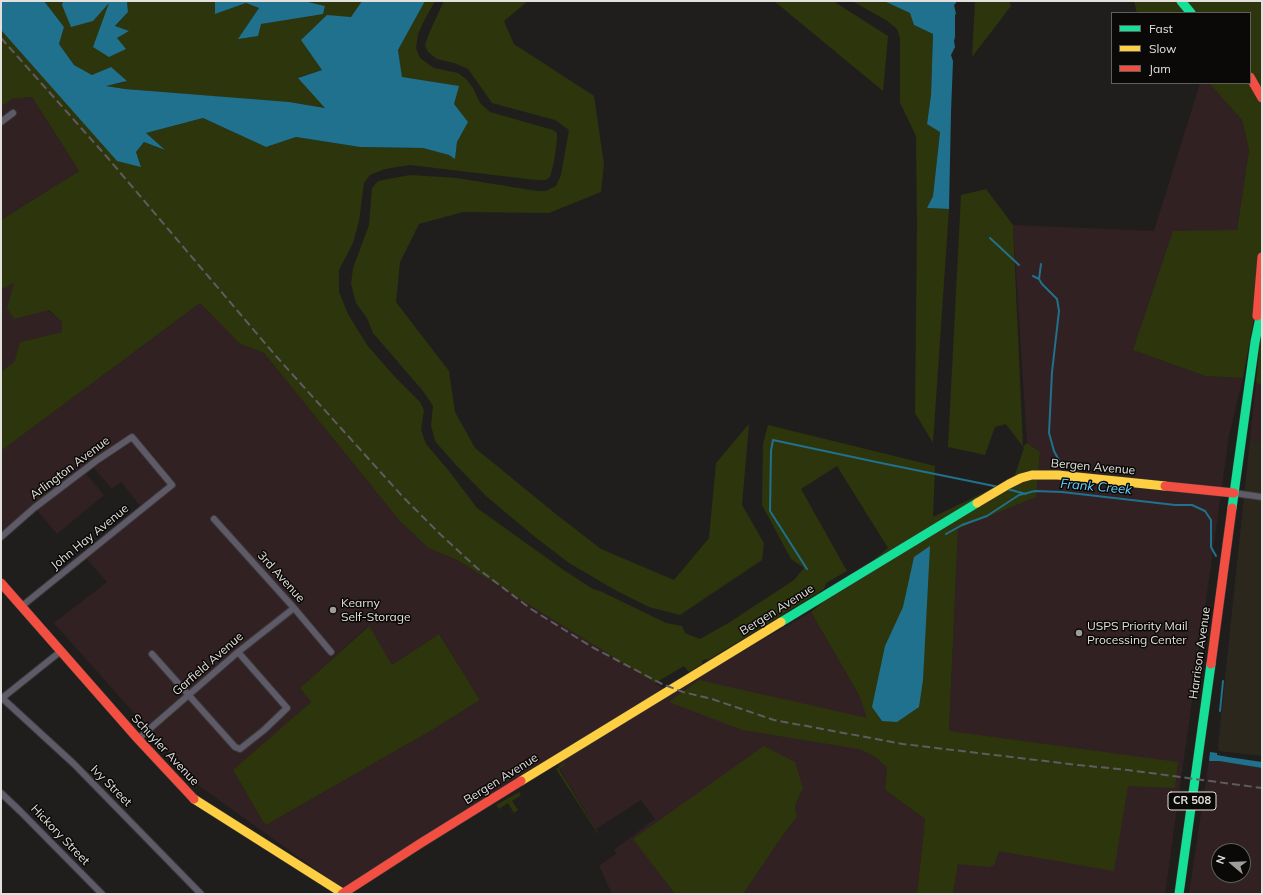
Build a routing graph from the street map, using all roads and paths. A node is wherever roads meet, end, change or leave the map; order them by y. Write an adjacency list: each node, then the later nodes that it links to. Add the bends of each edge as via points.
1 (1181, 1): 2 (main road)
2 (1189, 12)
3 (1251, 79): 4 (main road)
4 (1262, 98)
5 (13, 113): 6 (street)
6 (1, 122)
7 (1262, 257): 9 (main road, CR 508)
8 (1262, 308): 9 (main road, CR 508)
9 (1255, 342): 11 (main road, Harrison Avenue / CR 508)
10 (172, 485): 14 (street, Arlington Avenue, via 132,437 34,508); 16 (street, John Hay Avenue)
11 (1234, 493): 12 (street, Bergen Avenue); 28 (main road, Bergen Avenue, via 1058,475 1032,475 1021,478 888,556 562,756); 29 (main road, Harrison Avenue / CR 508)
12 (1262, 497)
13 (214, 519): 17 (street, 3rd Avenue)
14 (1, 537)
15 (1, 583): 16 (main road, Schuyler Avenue)
16 (22, 606): 18 (main road, Schuyler Avenue)
17 (294, 608): 19 (street, Garfield Avenue); 20 (street, 3rd Avenue)
18 (61, 651): 23 (street); 24 (main road, Schuyler Avenue)
19 (238, 652): 22 (street, Garfield Avenue); 22 (street, via 287,708 264,730 240,749 235,747)
20 (331, 652)
21 (152, 654): 22 (street)
22 (189, 695): 24 (street, Garfield Avenue)
23 (1, 698): 27 (street, Ivy Street, via 74,764)
24 (138, 739): 28 (main road, Schuyler Avenue, via 200,803)
25 (1, 793): 26 (street, Hickory Street)
26 (102, 894)
27 (201, 894)
28 (343, 894)
29 (1179, 894)

